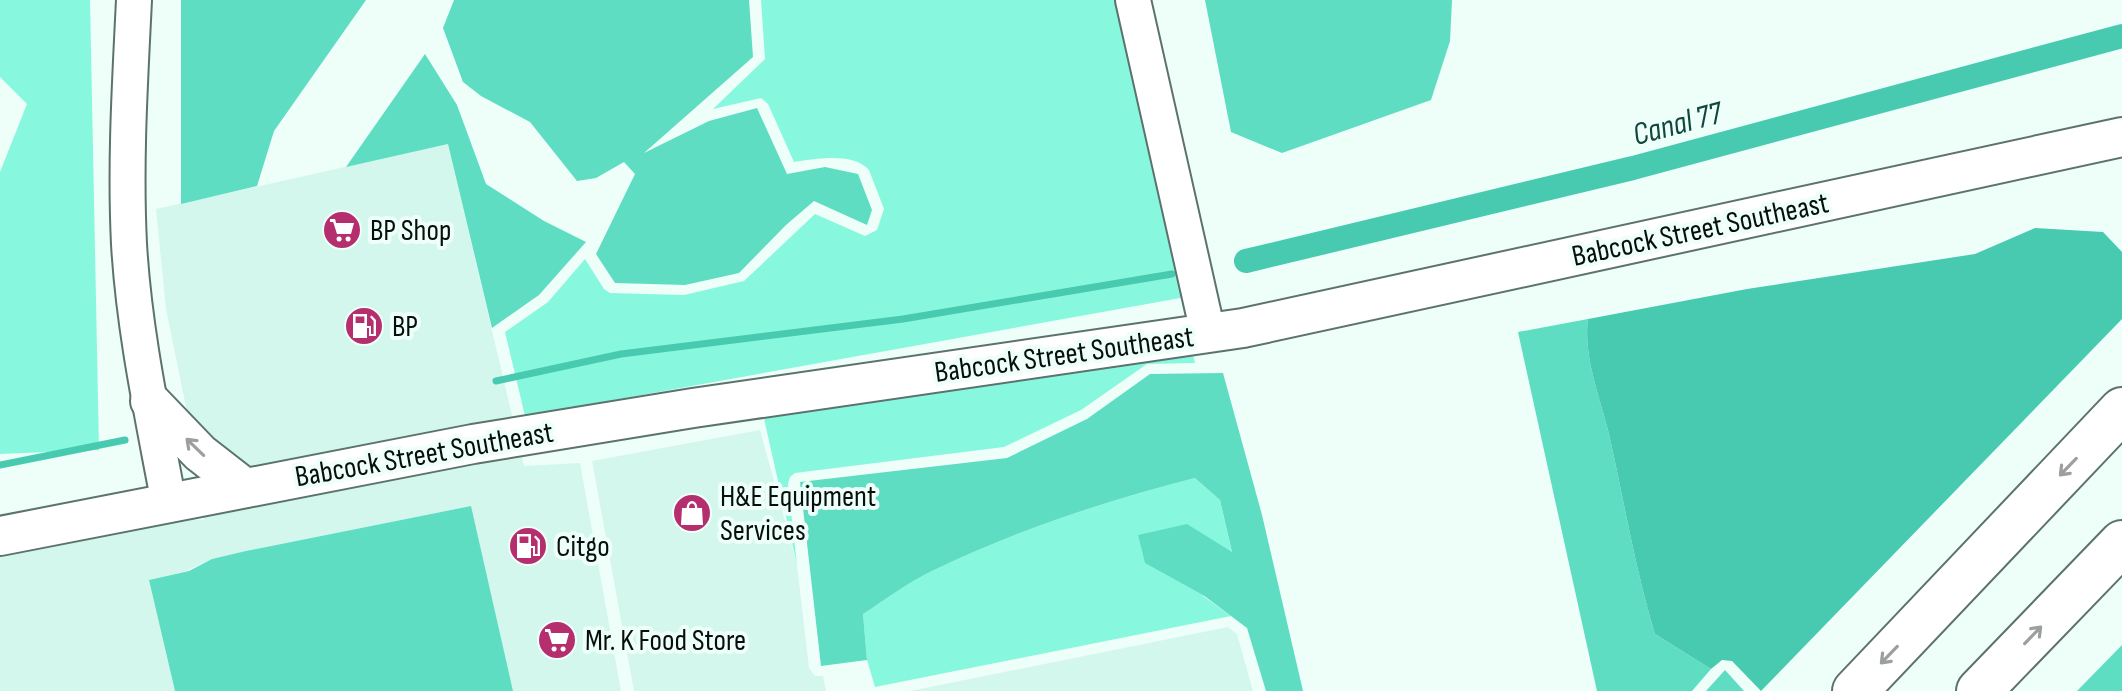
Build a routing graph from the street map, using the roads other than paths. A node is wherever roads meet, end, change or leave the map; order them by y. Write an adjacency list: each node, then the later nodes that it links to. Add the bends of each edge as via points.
1 (134, 0): 5 (street, via 127,134 129,246)
2 (1133, 0): 4 (street)
3 (2122, 137): 4 (main road, Babcock Street Southeast)
4 (1208, 333): 7 (main road, Babcock Street Southeast, via 584,425)
5 (150, 401): 7 (main road, one-way to 5, via 200,453); 8 (street)
6 (2122, 410): 11 (highway, one-way to 11)
7 (245, 488): 8 (main road, Babcock Street Southeast)
8 (169, 504): 9 (main road, Babcock Street Southeast)
9 (0, 536)
10 (2122, 543): 12 (highway, one-way to 10)
11 (1855, 691)
12 (1979, 691)

